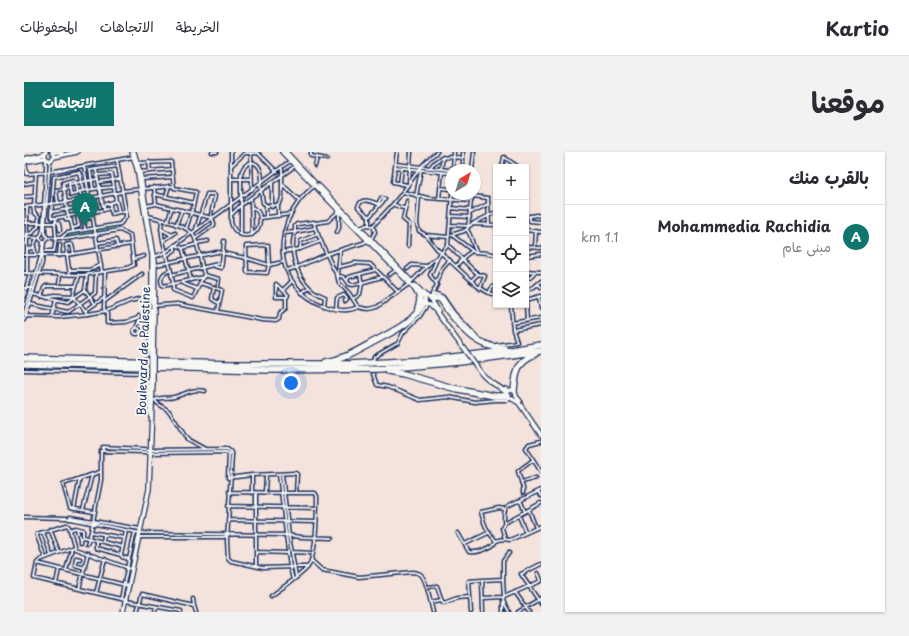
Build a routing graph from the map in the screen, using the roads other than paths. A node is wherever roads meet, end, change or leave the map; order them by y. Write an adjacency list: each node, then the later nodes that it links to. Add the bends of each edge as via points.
1 (46, 152): 26 (street, via 44,155); 30 (street)
2 (62, 152): 20 (street)
3 (76, 152): 20 (street)
4 (133, 152): 23 (street, Boulevard de Palestine); 33 (street, Boulevard de Palestine)
5 (212, 152): 6 (street)
6 (217, 152)
7 (231, 152): 43 (street)
8 (245, 152): 18 (street); 43 (street)
9 (258, 152): 18 (street); 46 (street)
10 (282, 152): 29 (street)
11 (286, 152): 81 (street)
12 (311, 152): 21 (street, via 311,156)
13 (397, 152): 40 (street)
14 (411, 152): 47 (street)
15 (437, 152): 55 (street)
16 (454, 152): 24 (street)
17 (474, 152): 37 (street)
18 (251, 153): 34 (street)
19 (463, 153): 25 (street)
20 (53, 154): 26 (street)
21 (316, 157): 27 (street); 45 (street)
22 (443, 157): 24 (street); 50 (street); 56 (street)
23 (134, 158): 28 (street); 33 (street, Boulevard de Palestine)
24 (454, 158): 25 (street); 35 (street)
25 (463, 158): 36 (street)
26 (47, 159): 30 (street); 60 (street)
27 (327, 159)
28 (117, 160): 32 (street); 42 (street)
29 (290, 161): 44 (street); 54 (street)
30 (24, 162): 65 (street)
31 (148, 162): 33 (street); 53 (street, via 170,161); 58 (street)
32 (100, 163): 41 (street); 48 (street)
33 (137, 163): 61 (street, Boulevard de Palestine); 101 (street, Boulevard de Palestine)
34 (251, 163): 75 (street, via 242,168); 76 (street); 88 (street, via 260,168)
35 (453, 164)
36 (463, 164)
37 (473, 164)
38 (503, 164): 39 (street, via 504,157)
39 (514, 164)
40 (395, 165): 47 (street); 49 (street); 92 (street, via 393,182)
41 (84, 166): 51 (street); 82 (street)
42 (118, 166): 48 (street); 72 (street)
43 (231, 166): 74 (street)
44 (295, 166): 70 (street); 81 (street)
45 (315, 166)
46 (272, 167): 62 (street); 69 (street)
47 (410, 167): 49 (street); 55 (street); 93 (street)
48 (102, 168): 52 (street); 67 (street)
49 (402, 168): 92 (street)
50 (430, 168): 55 (street); 56 (street)
51 (67, 169): 60 (street); 66 (street)
52 (96, 169): 68 (street); 78 (street, via 90,171)
53 (172, 169): 58 (street); 71 (street)
54 (282, 169): 62 (street); 70 (street)
55 (420, 169): 63 (street); 93 (street); 122 (street)
56 (441, 169): 57 (street)
57 (445, 170)
58 (150, 171): 61 (street)
59 (36, 172): 60 (street); 65 (street); 84 (street)
60 (47, 172): 142 (street)
61 (140, 172): 73 (street, Boulevard de Palestine)
62 (277, 172): 69 (street)
63 (442, 172): 64 (street); 102 (street)
64 (445, 173)
65 (25, 174)
66 (68, 174): 77 (street); 85 (street, via 79,172); 99 (street, via 54,177)
67 (104, 174): 68 (street); 80 (street, via 111,173); 83 (street)
68 (97, 175): 79 (street)
69 (272, 176): 88 (street)
70 (282, 176): 86 (street); 91 (street)
71 (173, 177): 73 (street); 96 (street)
72 (120, 179): 80 (street); 111 (street)
73 (142, 179): 101 (street, Boulevard de Palestine)
74 (231, 179): 75 (street); 147 (street)
75 (241, 179): 76 (street); 126 (street)
76 (251, 179): 109 (street)
77 (69, 180): 87 (street); 90 (street); 104 (street, via 63,182)
78 (92, 180): 79 (street); 82 (street); 105 (street)
79 (98, 180): 83 (street); 106 (street)
80 (113, 180): 83 (street); 97 (street)
81 (311, 180): 94 (street)
82 (87, 181): 85 (street); 108 (street)
83 (106, 181)
84 (35, 182): 89 (street); 118 (street)
85 (81, 182): 87 (street); 110 (street)
86 (272, 182): 112 (street); 155 (street)
87 (75, 183): 90 (street); 113 (street)
88 (261, 183): 109 (street); 112 (street)
89 (24, 184)
90 (69, 184): 100 (street)
91 (282, 184): 133 (street); 150 (street, via 282,198)
92 (400, 184): 93 (street)
93 (408, 184): 114 (street)
94 (316, 185): 133 (street); 168 (street); 219 (street)
95 (169, 186): 96 (street); 98 (street); 121 (street)
96 (173, 186): 141 (street, via 176,189 196,192)
97 (114, 187): 106 (street); 115 (street)
98 (154, 187): 101 (street); 116 (street)
99 (53, 188): 107 (street); 138 (street)
100 (70, 188): 104 (street); 117 (street)
101 (142, 188): 111 (street); 154 (street, Boulevard de Palestine)
102 (440, 188): 103 (street); 129 (street)
103 (445, 188)
104 (64, 189): 107 (street); 119 (street)
105 (93, 189): 106 (street); 108 (street)
106 (100, 189): 120 (street)
107 (56, 190): 139 (street)
108 (88, 190): 110 (street); 125 (street)
109 (252, 190): 126 (street)
110 (82, 191): 113 (street); 131 (street)
111 (122, 191): 115 (street); 172 (street)
112 (261, 191): 127 (street); 149 (street)
113 (77, 192): 117 (street)
114 (403, 192): 122 (street); 145 (street)
115 (115, 194): 120 (street); 132 (street)
116 (154, 194): 121 (street); 143 (street)
117 (71, 195): 119 (street)
118 (35, 196): 123 (street); 152 (street)
119 (65, 196): 137 (street)
120 (101, 196): 124 (street); 153 (street)
121 (166, 196): 141 (street)
122 (418, 196): 129 (street); 243 (street, via 417,226 419,231)
123 (24, 197)
124 (95, 197): 125 (street); 167 (street)
125 (89, 198): 128 (street); 170 (street)
126 (241, 198): 147 (street); 148 (street)
127 (251, 198): 148 (street); 159 (street)
128 (85, 199): 131 (street); 173 (street)
129 (439, 199): 130 (street)
130 (445, 199)
131 (80, 200): 137 (street); 157 (street)
132 (116, 200): 140 (street); 171 (street)
133 (300, 200): 178 (street)
134 (452, 200): 136 (street); 162 (street)
135 (407, 201): 161 (street)
136 (471, 201): 146 (street, via 473,196 484,197 488,198); 166 (street)
137 (66, 202): 139 (street); 163 (street)
138 (52, 203): 139 (street); 142 (street); 169 (street)
139 (58, 203)
140 (110, 203): 153 (street); 158 (street)
141 (194, 203): 174 (street)
142 (46, 204): 152 (street); 204 (street)
143 (156, 204): 154 (street); 160 (street)
144 (378, 204): 151 (street); 151 (street, via 381,198 385,199); 191 (street, via 367,200 359,204 358,207)
145 (393, 204): 161 (street); 213 (street)
146 (488, 204): 175 (street); 183 (street)
147 (231, 205): 182 (street); 194 (street)
148 (241, 205): 182 (street); 238 (street)
149 (266, 205): 155 (street); 190 (street)
150 (278, 205): 155 (street); 185 (street)
151 (381, 205): 191 (street)
152 (34, 206): 156 (street); 203 (street, via 34,212 39,217)
153 (103, 206): 164 (street)
154 (145, 206): 184 (street, Boulevard de Palestine); 199 (street, Boulevard de Palestine)
155 (272, 206)
156 (25, 207): 179 (street)
157 (80, 207): 163 (street); 177 (street)
158 (110, 207): 164 (street); 171 (street, via 112,214)
159 (251, 207): 195 (street, via 258,212); 242 (street)
160 (172, 208): 165 (street); 200 (street)
161 (404, 208): 263 (street, via 403,218 409,224)
162 (451, 208): 166 (street); 186 (street)
163 (67, 210): 169 (street); 189 (street)
164 (104, 210): 167 (street)
165 (182, 210): 174 (street); 209 (street)
166 (470, 210): 175 (street)
167 (97, 211): 170 (street)
168 (339, 211): 205 (street, via 328,221); 231 (street); 251 (street)
169 (51, 212): 198 (street)
170 (92, 212): 173 (street); 193 (street)
171 (119, 212): 172 (street)
172 (126, 212): 206 (street, via 126,217)
173 (87, 213): 177 (street); 192 (street)
174 (192, 213): 181 (street); 217 (street)
175 (470, 213): 196 (street)
176 (493, 213): 183 (street)
177 (81, 214): 180 (street)
178 (291, 214): 185 (street); 235 (street)
179 (25, 215): 202 (street)
180 (77, 215): 189 (street); 215 (street, via 78,226)
181 (201, 215): 194 (street); 194 (street, via 206,194 213,194 215,198); 224 (street)
182 (231, 215): 238 (street, via 233,228)
183 (488, 215): 208 (street); 211 (street)
184 (148, 216): 197 (street); 199 (street, Boulevard de Palestine)
185 (278, 216): 190 (street)
186 (451, 216): 196 (street); 210 (street)
187 (530, 216): 188 (street); 201 (street, via 530,221)
188 (541, 216)
189 (67, 217): 198 (street); 215 (street, via 71,220)
190 (266, 217): 195 (street)
191 (370, 217): 207 (street)
192 (88, 218): 193 (street); 220 (street, via 84,221)
193 (93, 218): 216 (street)
194 (212, 218): 224 (street); 250 (street, via 214,225)
195 (260, 218): 242 (street, via 258,228)
196 (470, 218): 214 (street)
197 (162, 220): 200 (street); 221 (street)
198 (56, 221): 204 (street); 222 (street); 248 (street)
199 (147, 222): 293 (street, Boulevard de Palestine); 305 (street, Boulevard de Palestine)
200 (167, 222): 209 (street)
201 (541, 222)
202 (25, 223): 203 (street); 228 (street)
203 (38, 223): 204 (street); 228 (street, via 33,232)
204 (44, 223): 236 (street)
205 (315, 223): 218 (street); 230 (street, via 297,224)
206 (120, 224): 216 (street); 223 (street)
207 (368, 224): 213 (street); 219 (street)
208 (473, 224): 211 (street); 214 (street)
209 (176, 225): 217 (street)
210 (450, 225): 214 (street); 240 (street)
211 (489, 225): 212 (street)
212 (493, 225)
213 (373, 226): 251 (street, via 374,232)
214 (469, 226): 225 (street)
215 (73, 228): 229 (street)
216 (95, 228): 220 (street); 241 (street)
217 (186, 228): 234 (street)
218 (315, 228): 230 (street); 239 (street)
219 (360, 228): 251 (street)
220 (85, 229): 229 (street)
221 (161, 229): 237 (street); 252 (street)
222 (60, 230)
223 (120, 230): 241 (street); 258 (street, via 130,235)
224 (196, 230): 234 (street)
225 (468, 230): 240 (street); 281 (street)
226 (529, 230): 227 (street)
227 (536, 231): 232 (street); 267 (street)
228 (26, 232): 244 (street)
229 (73, 232): 249 (street, via 66,233)
230 (296, 232): 235 (street); 273 (street)
231 (337, 232)
232 (541, 232)
233 (175, 233): 237 (street)
234 (193, 233): 250 (street); 262 (street)
235 (284, 233): 279 (street)
236 (44, 234): 246 (street); 247 (street)
237 (172, 234): 252 (street)
238 (241, 234): 242 (street)
239 (318, 234): 255 (street); 271 (street, via 301,241)
240 (450, 234): 245 (street); 276 (street)
241 (96, 235): 249 (street, via 66,240); 257 (street)
242 (252, 235)
243 (426, 235): 245 (street); 280 (street)
244 (25, 237): 246 (street); 270 (street)
245 (448, 237): 261 (street)
246 (38, 238): 256 (street); 264 (street)
247 (48, 238): 248 (street); 256 (street)
248 (56, 238): 249 (street); 274 (street, via 54,251)
249 (61, 238)
250 (196, 238): 259 (street)
251 (369, 240): 275 (street); 316 (street); 350 (street)
252 (163, 241): 277 (street)
253 (208, 241): 259 (street)
254 (224, 241): 278 (street)
255 (321, 241): 271 (street); 283 (street)
256 (44, 242): 274 (street); 290 (street)
257 (97, 243): 265 (street, via 116,240); 272 (street)
258 (131, 244): 265 (street); 298 (street)
259 (197, 244): 268 (street); 288 (street)
260 (60, 245): 291 (street)
261 (448, 245): 280 (street); 300 (street)
262 (175, 246): 268 (street); 277 (street); 294 (street, via 175,250)
263 (408, 246)
264 (34, 247): 270 (street); 286 (street)
265 (118, 247): 272 (street)
266 (529, 247): 267 (street)
267 (535, 247): 269 (street)
268 (182, 248): 299 (street)
269 (541, 248)
270 (27, 249): 285 (street)
271 (300, 249): 273 (street)
272 (98, 250): 282 (street); 304 (street)
273 (293, 250): 279 (street); 309 (street)
274 (44, 251): 290 (street)
275 (340, 251): 283 (street); 310 (street)
276 (472, 251): 281 (street); 300 (street)
277 (166, 252): 293 (street); 294 (street)
278 (223, 252): 288 (street); 297 (street); 311 (street, via 222,263)
279 (283, 252): 302 (street)
280 (442, 252): 296 (street); 301 (street)
281 (478, 253): 289 (street)
282 (74, 254): 287 (street); 287 (street, via 72,245 68,244)
283 (327, 254): 309 (street); 337 (street)
284 (541, 254): 295 (street)
285 (25, 255): 286 (street); 323 (street)
286 (36, 255): 290 (street)
287 (67, 255): 291 (street); 313 (street)
288 (199, 255): 299 (street); 311 (street)
289 (493, 255)
290 (42, 256): 291 (street); 325 (street)
291 (59, 256)
292 (144, 256): 298 (street)
293 (154, 256): 305 (street, Boulevard de Palestine)
294 (166, 256): 303 (street)
295 (529, 256)
296 (438, 257): 307 (street); 348 (street, via 430,275)
297 (246, 258): 306 (street); 306 (street, via 247,272 267,273); 306 (street, via 246,246 268,244)
298 (134, 259): 320 (street, via 133,266)
299 (186, 259): 303 (street); 318 (street)
300 (462, 259): 308 (street); 329 (street)
301 (450, 260): 308 (street); 348 (street, via 442,269)
302 (284, 261): 306 (street); 314 (street)
303 (168, 263): 305 (street); 317 (street)
304 (101, 265): 313 (street, via 90,270); 320 (street)
305 (154, 265): 374 (street, Boulevard de Palestine); 390 (street, Boulevard de Palestine)
306 (269, 265)
307 (427, 266): 312 (street, via 412,265); 350 (street)
308 (456, 266): 343 (street)
309 (297, 267): 314 (street); 357 (street)
310 (339, 267): 315 (street, via 355,263 368,264); 337 (street)
311 (202, 268): 318 (street); 336 (street)
312 (407, 269)
313 (70, 270): 331 (street)
314 (287, 270): 342 (street)
315 (375, 270): 328 (street); 338 (street)
316 (396, 270): 335 (street); 350 (street)
317 (170, 271): 334 (street); 349 (street, via 162,275 162,286)
318 (189, 271): 334 (street); 340 (street)
319 (529, 271): 321 (street)
320 (104, 272): 326 (street); 377 (street)
321 (535, 272): 322 (street); 339 (street)
322 (541, 272)
323 (25, 273): 324 (street)
324 (30, 273): 325 (street); 355 (street)
325 (37, 273): 330 (street); 359 (street)
326 (96, 273): 333 (street); 373 (street, via 96,291)
327 (142, 274): 385 (street)
328 (360, 274): 341 (street); 346 (street)
329 (478, 274): 343 (street); 362 (street, via 485,277)
330 (60, 275): 331 (street); 352 (street)
331 (70, 275): 332 (street)
332 (79, 275): 333 (street); 353 (street)
333 (87, 275): 364 (street)
334 (171, 275): 349 (street)
335 (389, 275)
336 (204, 276): 340 (street); 347 (street); 360 (street, via 219,279)
337 (338, 276): 341 (street, via 343,276); 380 (street, via 341,285)
338 (382, 277): 346 (street); 366 (street)
339 (529, 278)
340 (191, 280): 345 (street)
341 (347, 280): 346 (street, via 350,284)
342 (292, 281): 365 (street); 367 (street)
343 (471, 281): 362 (street)
344 (541, 281): 351 (street)
345 (181, 282): 349 (street); 361 (street)
346 (362, 282): 380 (street, via 360,296)
347 (200, 283): 356 (street); 361 (street)
348 (436, 283): 384 (street)
349 (172, 284): 361 (street, via 173,291 192,298)
350 (412, 284): 366 (street); 384 (street); 406 (highway, via 420,296)
351 (538, 284): 358 (street); 363 (street)
352 (59, 285): 353 (street); 376 (street, via 45,286)
353 (76, 286): 372 (street)
354 (493, 286): 368 (street)
355 (25, 287): 359 (street); 371 (street)
356 (214, 287): 360 (street); 386 (street, via 212,299)
357 (308, 287): 367 (street); 391 (street, via 324,297)
358 (541, 287)
359 (33, 288): 369 (street); 389 (street)
360 (218, 288): 386 (street, via 222,290)
361 (198, 289)
362 (480, 289): 368 (street)
363 (529, 289)
364 (85, 290): 372 (street); 373 (street)
365 (283, 290): 379 (street, via 288,295); 379 (street, via 276,284 276,297)
366 (398, 292): 392 (street, via 373,308 363,310)
367 (302, 293): 391 (street)
368 (488, 293): 370 (street)
369 (32, 294): 376 (street); 389 (street)
370 (493, 294)
371 (24, 296)
372 (74, 296): 378 (street, via 54,295); 382 (street, via 68,302); 387 (street)
373 (90, 296): 387 (street); 388 (street)
374 (152, 296): 390 (street, Boulevard de Palestine); 399 (street)
375 (540, 296): 381 (street); 395 (street)
376 (41, 297): 378 (street)
377 (104, 297): 385 (street); 388 (street)
378 (47, 298): 382 (street)
379 (286, 298): 400 (street, via 286,308 276,321)
380 (353, 299): 392 (street)
381 (529, 299)
382 (56, 300): 396 (street)
383 (345, 300): 397 (street, via 347,299 344,295 337,298)
384 (429, 300): 406 (highway); 412 (street, via 437,294 443,297 454,313 483,341 496,345 517,342); 414 (highway, via 441,300 456,320 481,343 498,348); 418 (street, via 420,316 403,333 398,343 374,357); 425 (street, bridge, via 489,382)
385 (105, 301): 399 (street)
386 (220, 303): 400 (street)
387 (80, 304): 396 (street, via 68,312); 398 (street)
388 (94, 304): 398 (street)
389 (26, 305): 396 (street); 403 (street)
390 (153, 306): 400 (street, via 177,304); 405 (street, Boulevard de Palestine); 417 (street, Boulevard de Palestine)
391 (324, 306): 397 (street)
392 (358, 307): 397 (street, via 348,310)
393 (511, 308): 409 (street)
394 (526, 308): 408 (street)
395 (541, 308)
396 (54, 309): 404 (street)
397 (336, 309)
398 (85, 311): 401 (street)
399 (106, 311): 401 (street); 402 (street, via 108,324 128,321)
400 (218, 312)
401 (88, 314): 404 (street)
402 (139, 316)
403 (24, 317): 404 (street)
404 (52, 317)
405 (151, 317): 411 (street, via 138,322); 417 (street, Boulevard de Palestine)
406 (413, 318): 420 (highway, via 357,352 334,360)
407 (541, 318): 408 (street)
408 (527, 321): 409 (street)
409 (512, 324): 412 (street)
410 (541, 325): 412 (street)
411 (136, 328)
412 (513, 330)
413 (541, 344): 414 (highway)
414 (518, 348): 420 (highway, via 427,360)
415 (541, 351): 421 (highway, via 460,362); 425 (highway, via 521,362)
416 (24, 358): 420 (highway)
417 (152, 359): 426 (street, Boulevard de Palestine, bridge)
418 (373, 362)
419 (24, 364): 421 (highway, via 271,370)
420 (309, 364)
421 (378, 369): 425 (highway, via 494,396)
422 (24, 370): 426 (street, via 144,373)
423 (373, 374): 425 (street, via 377,385 420,400 452,397 475,402 508,400)
424 (206, 390): 426 (street, via 194,389 176,397 161,397)
425 (511, 394): 427 (street); 428 (street)
426 (152, 401): 430 (street, via 170,411 187,439); 432 (street, Boulevard de Palestine)
427 (541, 431)
428 (541, 435)
429 (540, 442): 434 (street, via 526,447)
430 (205, 450): 432 (street); 433 (street, via 227,449)
431 (103, 451): 432 (street); 432 (street, via 103,447 144,449); 435 (street)
432 (150, 452): 433 (street); 483 (street, Boulevard de Palestine, via 149,489)
433 (229, 452): 443 (street)
434 (533, 460): 436 (street); 444 (street, via 518,470)
435 (100, 472): 438 (street); 464 (street)
436 (541, 472)
437 (281, 474): 440 (street); 448 (street); 451 (street, via 297,474)
438 (92, 475): 441 (street); 462 (street)
439 (252, 475): 440 (street); 443 (street); 447 (street)
440 (266, 475): 450 (street)
441 (80, 478): 459 (street); 459 (street, via 63,484 70,508)
442 (536, 478): 444 (street)
443 (229, 479): 446 (street)
444 (522, 482): 452 (street)
445 (540, 490): 453 (street); 454 (street)
446 (229, 492): 447 (street); 456 (street)
447 (252, 492): 449 (street)
448 (282, 492): 450 (street); 451 (street); 458 (street)
449 (256, 493): 450 (street); 457 (street)
450 (265, 493)
451 (296, 493): 460 (street, via 316,494)
452 (523, 493)
453 (541, 496)
454 (519, 501): 461 (street); 465 (street)
455 (541, 503): 463 (street)
456 (228, 506): 457 (street); 468 (street)
457 (256, 507): 458 (street); 469 (street)
458 (284, 507): 460 (street); 470 (street)
459 (74, 508): 462 (street)
460 (317, 508): 472 (street)
461 (504, 509): 473 (street); 485 (street, via 481,512)
462 (83, 510): 464 (street)
463 (529, 510): 465 (street); 475 (street)
464 (94, 512): 471 (street)
465 (525, 512): 466 (street)
466 (519, 516): 473 (street); 486 (street)
467 (24, 517): 471 (street)
468 (228, 520): 469 (street); 490 (street)
469 (256, 521): 470 (street); 488 (street)
470 (286, 521): 472 (street); 491 (street)
471 (92, 522): 479 (street); 481 (street); 483 (street)
472 (316, 522): 493 (street)
473 (505, 522): 496 (street, via 502,528)
474 (541, 526): 475 (street)
475 (536, 528): 486 (street)
476 (50, 529): 478 (street, via 67,525); 480 (street); 506 (street)
477 (77, 529): 478 (street); 489 (street, via 83,530); 489 (street, via 80,540)
478 (70, 530): 503 (street)
479 (126, 531): 482 (street); 492 (street)
480 (43, 532): 512 (street); 513 (street, via 36,535)
481 (91, 532): 487 (street); 495 (street)
482 (135, 532): 483 (street); 516 (street)
483 (140, 533): 490 (street); 527 (street, Boulevard de Palestine)
484 (458, 533): 501 (street)
485 (488, 533): 498 (street); 501 (street)
486 (526, 533): 496 (street, via 510,540)
487 (104, 535): 492 (street); 499 (street)
488 (256, 535): 490 (street); 491 (street); 504 (street)
489 (83, 536): 495 (street)
490 (228, 536): 520 (street, via 227,556 230,560)
491 (288, 536): 493 (street); 505 (street); 508 (street)
492 (124, 538): 502 (street)
493 (315, 538): 494 (street); 509 (street)
494 (332, 538)
495 (89, 539): 497 (street); 500 (street)
496 (505, 539): 498 (street)
497 (96, 541): 499 (street); 511 (street, via 96,548)
498 (496, 541): 501 (street, via 493,546 473,552 469,552)
499 (103, 542): 502 (street)
500 (87, 544)
501 (465, 544)
502 (123, 547): 511 (street)
503 (73, 548): 506 (street); 507 (street); 528 (street)
504 (256, 552): 508 (street); 520 (street)
505 (292, 552): 509 (street); 521 (street)
506 (59, 553): 512 (street)
507 (88, 553): 515 (street); 523 (street)
508 (288, 553): 525 (street)
509 (313, 553): 517 (street)
510 (509, 553): 533 (street, via 503,561)
511 (121, 555): 516 (street)
512 (51, 556): 513 (street)
513 (45, 558): 518 (street)
514 (80, 559): 523 (street, via 76,558 75,565)
515 (105, 559): 524 (street); 532 (street)
516 (129, 559): 524 (street)
517 (311, 560): 522 (street); 540 (street, via 322,570 359,577 417,573 422,575)
518 (37, 563): 526 (street); 537 (street, via 34,578)
519 (541, 564): 539 (street, via 521,574)
520 (256, 566): 525 (street)
521 (294, 567): 522 (street); 525 (street); 531 (street)
522 (308, 567): 531 (street)
523 (85, 568): 530 (street)
524 (128, 568): 527 (street); 538 (street)
525 (290, 568): 534 (street)
526 (59, 569): 528 (street); 537 (street)
527 (132, 569): 538 (street, Boulevard de Palestine)
528 (66, 570): 530 (street)
529 (538, 573): 536 (street)
530 (83, 575): 532 (street); 541 (street)
531 (296, 577): 534 (street)
532 (99, 578): 538 (street); 543 (street)
533 (503, 579): 535 (street); 546 (street)
534 (293, 580): 544 (street)
535 (482, 580): 545 (street, via 470,580); 547 (street)
536 (541, 580): 539 (street)
537 (56, 583): 541 (street)
538 (126, 585): 550 (street, Boulevard de Palestine)
539 (529, 586): 542 (street); 549 (street)
540 (426, 587): 551 (street, via 437,586); 553 (street)
541 (79, 589): 543 (street)
542 (515, 592): 546 (street); 558 (street)
543 (96, 593): 550 (street)
544 (271, 596)
545 (470, 596): 551 (street, via 447,603); 566 (street)
546 (504, 597): 547 (street); 552 (street)
547 (482, 598): 567 (street)
548 (193, 599): 556 (street)
549 (540, 599): 555 (street); 558 (street)
550 (124, 600): 554 (street); 560 (street, Boulevard de Palestine)
551 (441, 600): 553 (street)
552 (503, 601): 568 (street); 569 (street)
553 (430, 602): 565 (street)
554 (139, 604): 556 (street, via 142,594); 557 (street); 561 (street)
555 (541, 604)
556 (194, 606): 564 (street)
557 (156, 607): 559 (street); 562 (street)
558 (526, 607): 570 (street); 571 (street)
559 (181, 611): 563 (street)
560 (123, 612)
561 (138, 612)
562 (155, 612)
563 (185, 612)
564 (196, 612)
565 (433, 612)
566 (471, 612)
567 (483, 612)
568 (503, 612)
569 (509, 612)
570 (518, 612)
571 (529, 612)

